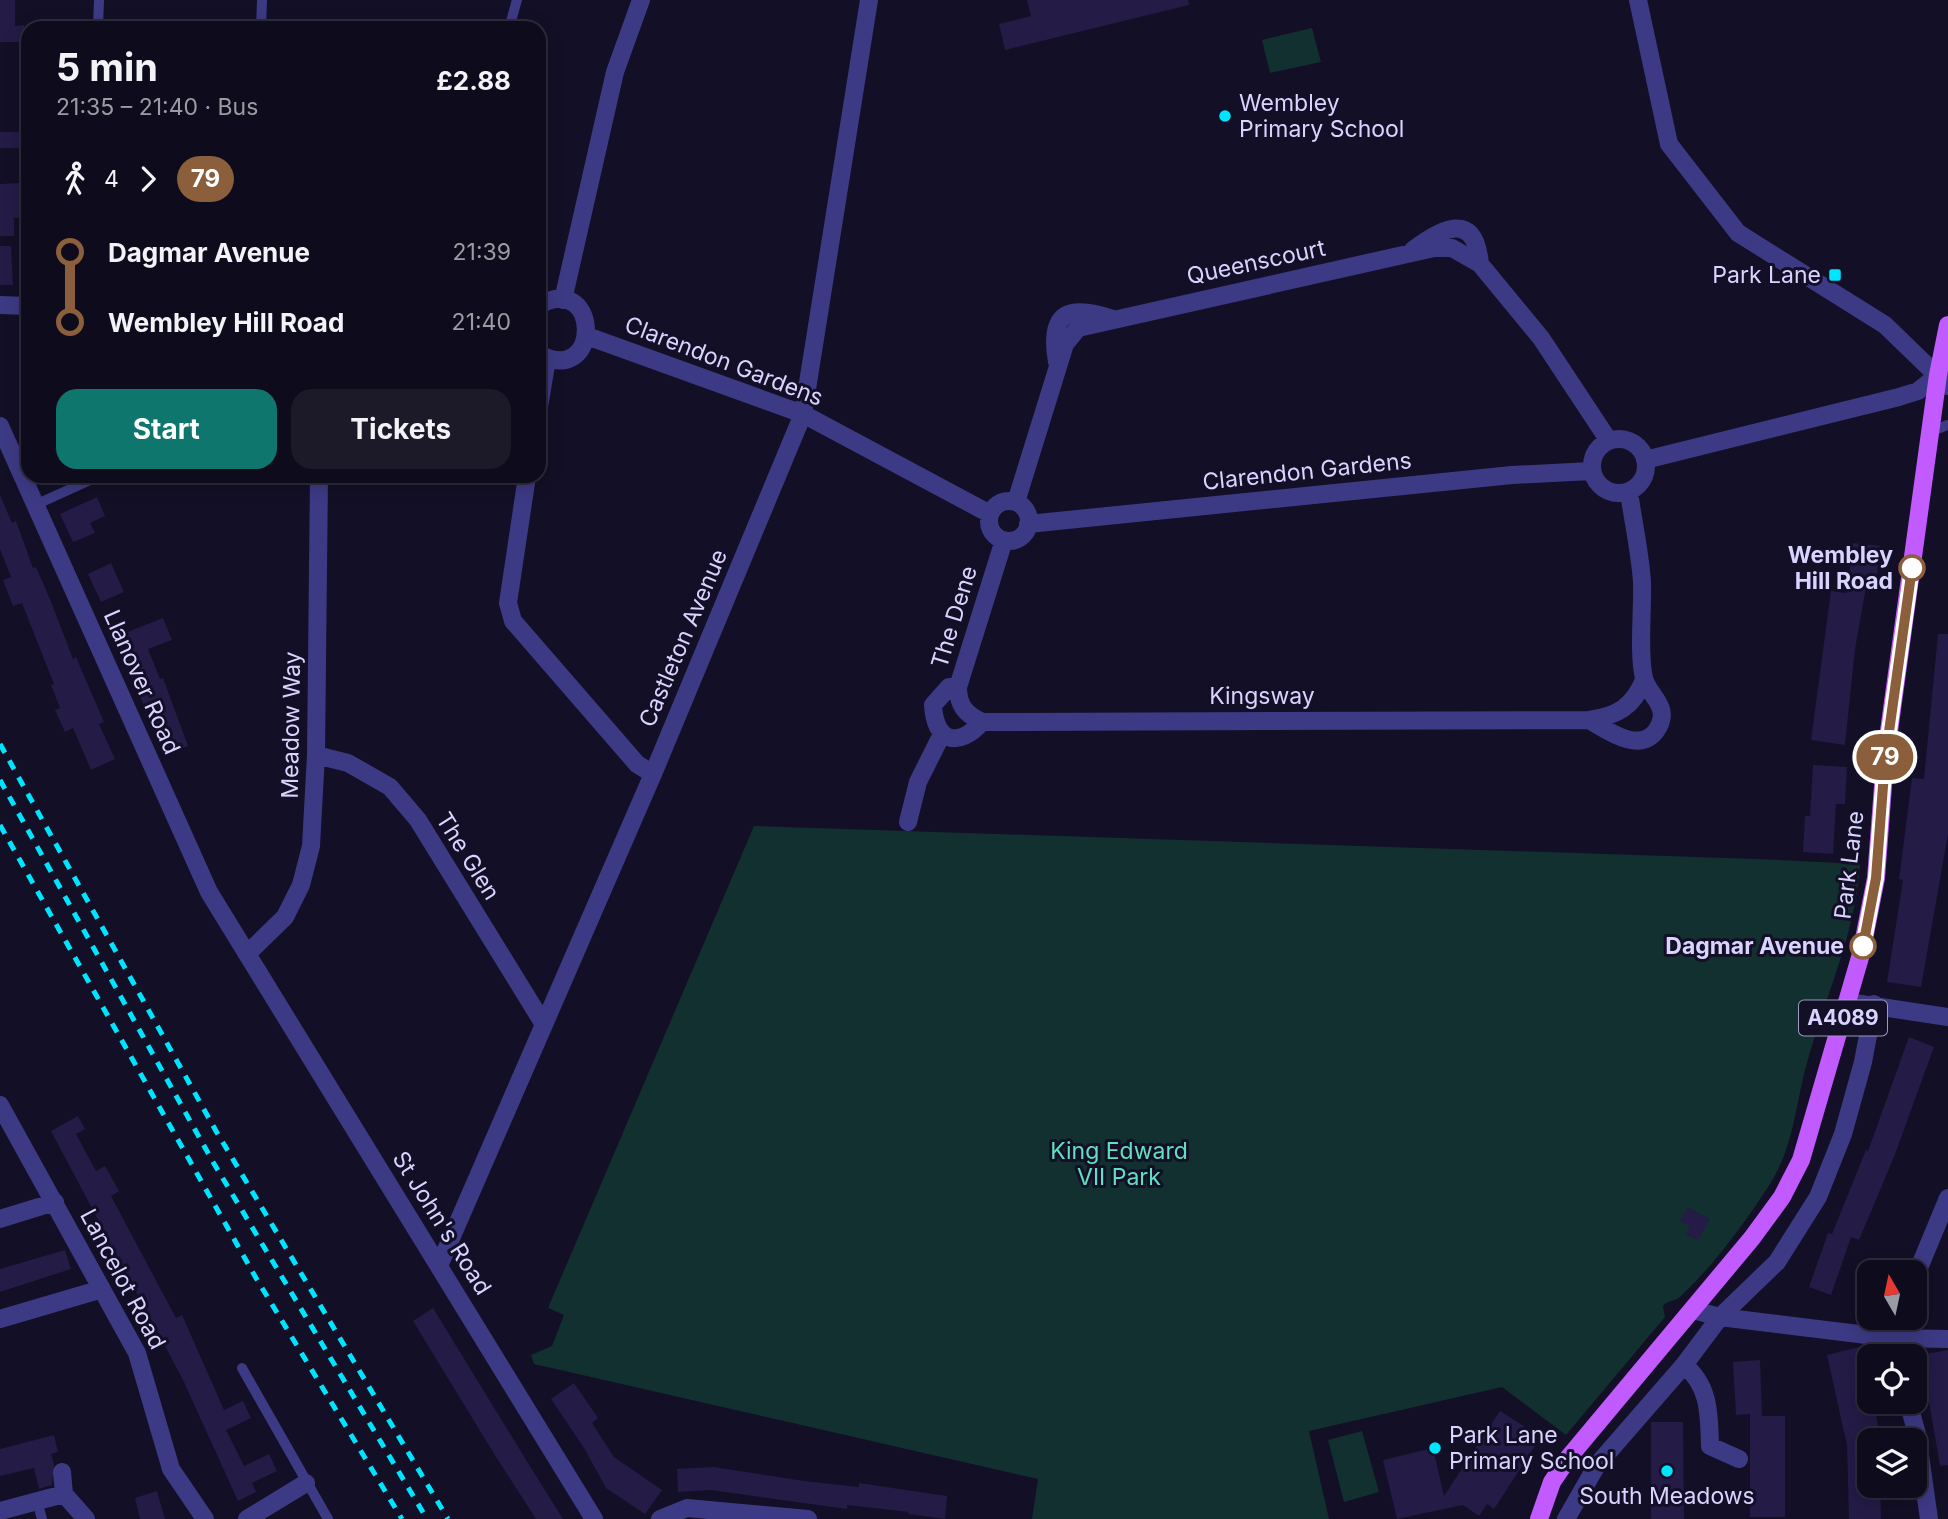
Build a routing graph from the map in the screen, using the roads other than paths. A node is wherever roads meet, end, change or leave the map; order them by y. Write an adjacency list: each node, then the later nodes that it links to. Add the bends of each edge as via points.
1 (99, 0): 7 (lane)
2 (262, 0): 8 (lane)
3 (517, 0): 9 (lane)
4 (640, 0): 10 (street, via 615,72)
5 (869, 0): 18 (street, Castleton Avenue)
6 (1637, 0): 17 (street, via 1668,144 1738,233 1885,325)
7 (98, 21)
8 (261, 21)
9 (511, 21)
10 (563, 300): 11 (street); 15 (street, via 581,311)
11 (546, 301)
12 (0, 305): 13 (street)
13 (21, 306)
14 (1948, 325): 17 (main road, A4089)
15 (587, 337): 16 (street, via 566,359); 18 (street, Clarendon Gardens)
16 (546, 356)
17 (1943, 381): 20 (main road, Park Lane / A4089); 22 (street, via 1899,397)
18 (803, 414): 32 (street, Clarendon Gardens); 41 (street, Castleton Avenue)
19 (0, 426): 24 (street, Llanover Road)
20 (1940, 428): 44 (main road, Park Lane / A4089, via 1885,760 1876,878)
21 (1609, 440): 22 (street, via 1628,440 1642,451); 23 (street, via 1595,452); 30 (street, Queenscourt, via 1541,338 1480,264 1472,236 1460,227 1444,228 1409,253 1078,328 1071,334 1058,370)
22 (1645, 460): 29 (street, via 1643,478)
23 (1591, 471): 29 (street, via 1601,487 1620,494); 33 (street, Clarendon Gardens)
24 (21, 473)
25 (25, 483): 31 (street, Llanover Road)
26 (84, 483): 31 (lane)
27 (319, 483): 40 (street, Meadow Way)
28 (526, 483): 41 (street, via 508,603 513,621 637,764)
29 (1629, 492): 35 (street, Kingsway, via 1642,580)
30 (1016, 502): 32 (street, via 999,504); 33 (street, via 1026,511)
31 (35, 505): 43 (street, Llanover Road, via 209,892)
32 (990, 514): 34 (street, via 992,532)
33 (1028, 524): 34 (street, via 1020,537)
34 (1004, 540): 36 (street, The Dene)
35 (1644, 680): 37 (street, Kingsway, via 1630,704 1614,717); 37 (street, Kingsway, via 1660,706 1661,721 1655,732 1644,740 1631,741)
36 (958, 687): 38 (street, via 958,699 967,714); 39 (street, The Dene, via 949,688 933,705 934,721)
37 (1589, 720): 38 (street, Kingsway)
38 (982, 722): 39 (street, via 970,736)
39 (942, 734): 42 (street, via 918,782)
40 (316, 755): 43 (street, Meadow Way, via 311,846 301,885 285,917); 47 (street, The Glen, via 348,762 390,787 418,820)
41 (653, 774): 47 (street, Castleton Avenue)
42 (908, 822)
43 (247, 954): 53 (street, St John's Road)
44 (1848, 1002): 45 (street); 55 (main road, Park Lane / A4089, via 1801,1160 1782,1197)
45 (1874, 1004): 46 (street); 56 (street, via 1843,1134 1818,1196 1777,1262)
46 (1948, 1017)
47 (543, 1023): 53 (street, Castleton Avenue)
48 (0, 1105): 50 (street, Lancelot Road)
49 (1948, 1198): 52 (street)
50 (55, 1202): 51 (street); 54 (street, Lancelot Road)
51 (0, 1219)
52 (1922, 1260)
53 (439, 1266): 76 (street, St John's Road)
54 (102, 1289): 57 (street); 73 (street, Lancelot Road, via 138,1353 171,1469)
55 (1693, 1310): 56 (street); 79 (main road, Park Lane / A4089, via 1569,1457 1552,1482)
56 (1720, 1317): 59 (street); 62 (street)
57 (0, 1319)
58 (1894, 1330): 59 (street)
59 (1891, 1338): 60 (street); 61 (street)
60 (1948, 1339)
61 (1893, 1344)
62 (1684, 1365): 65 (street, via 1697,1375 1708,1402 1710,1447); 80 (street, via 1597,1465)
63 (242, 1368): 67 (lane)
64 (1911, 1414): 81 (street)
65 (1739, 1459)
66 (62, 1472): 68 (street)
67 (306, 1483): 74 (street); 75 (lane)
68 (64, 1494): 69 (street); 72 (street)
69 (37, 1501): 70 (street); 71 (lane)
70 (0, 1511)
71 (42, 1519)
72 (86, 1519)
73 (205, 1519)
74 (247, 1519)
75 (328, 1519)
76 (594, 1519)
77 (660, 1519): 78 (street, via 687,1508)
78 (808, 1519)
79 (1539, 1519)
80 (1566, 1519)
81 (1929, 1519)

